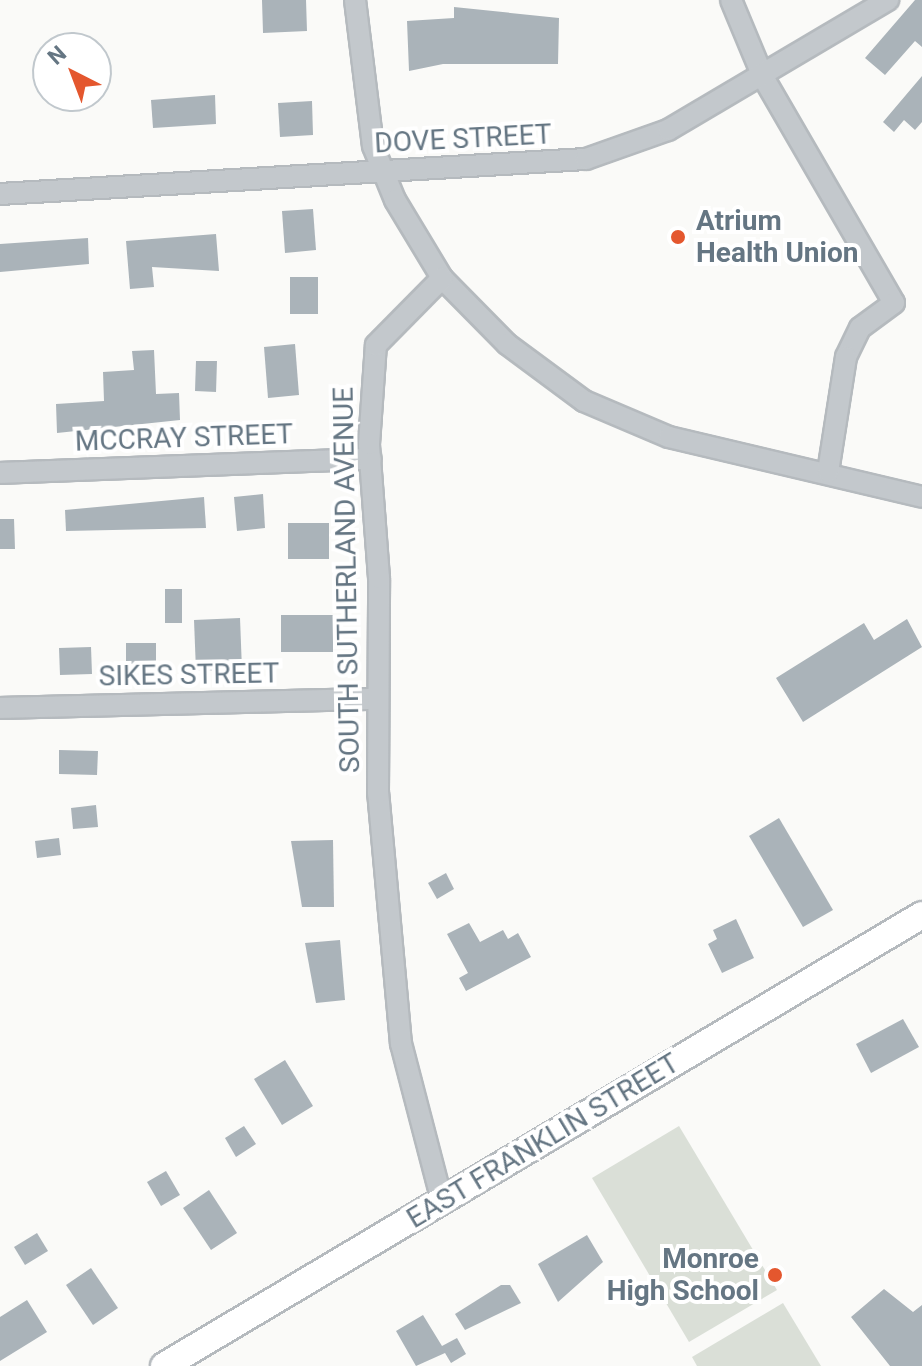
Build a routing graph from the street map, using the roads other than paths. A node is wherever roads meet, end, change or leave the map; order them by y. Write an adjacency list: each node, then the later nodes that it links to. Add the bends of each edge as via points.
1 (355, 0): 5 (street, via 359,71)
2 (731, 0): 4 (street)
3 (888, 0): 4 (street, DOVE STREET)
4 (763, 77): 5 (street, DOVE STREET, via 659,135 605,155); 9 (street, via 894,303 860,328 846,357)
5 (385, 172): 6 (street, DOVE STREET); 7 (street, via 418,245)
6 (0, 194)
7 (442, 278): 8 (street, SOUTH SUTHERLAND AVENUE, via 376,345); 9 (street, via 507,344 584,401 669,437)
8 (371, 459): 10 (street, MCCRAY STREET); 12 (street, SOUTH SUTHERLAND AVENUE)
9 (828, 472): 11 (street)
10 (0, 473)
11 (922, 497)
12 (378, 699): 13 (street, SIKES STREET); 15 (street, SOUTH SUTHERLAND AVENUE, via 378,793 401,1044)
13 (0, 708)
14 (922, 915): 15 (main road, EAST FRANKLIN STREET)
15 (442, 1201): 16 (main road, EAST FRANKLIN STREET)
16 (164, 1366)

